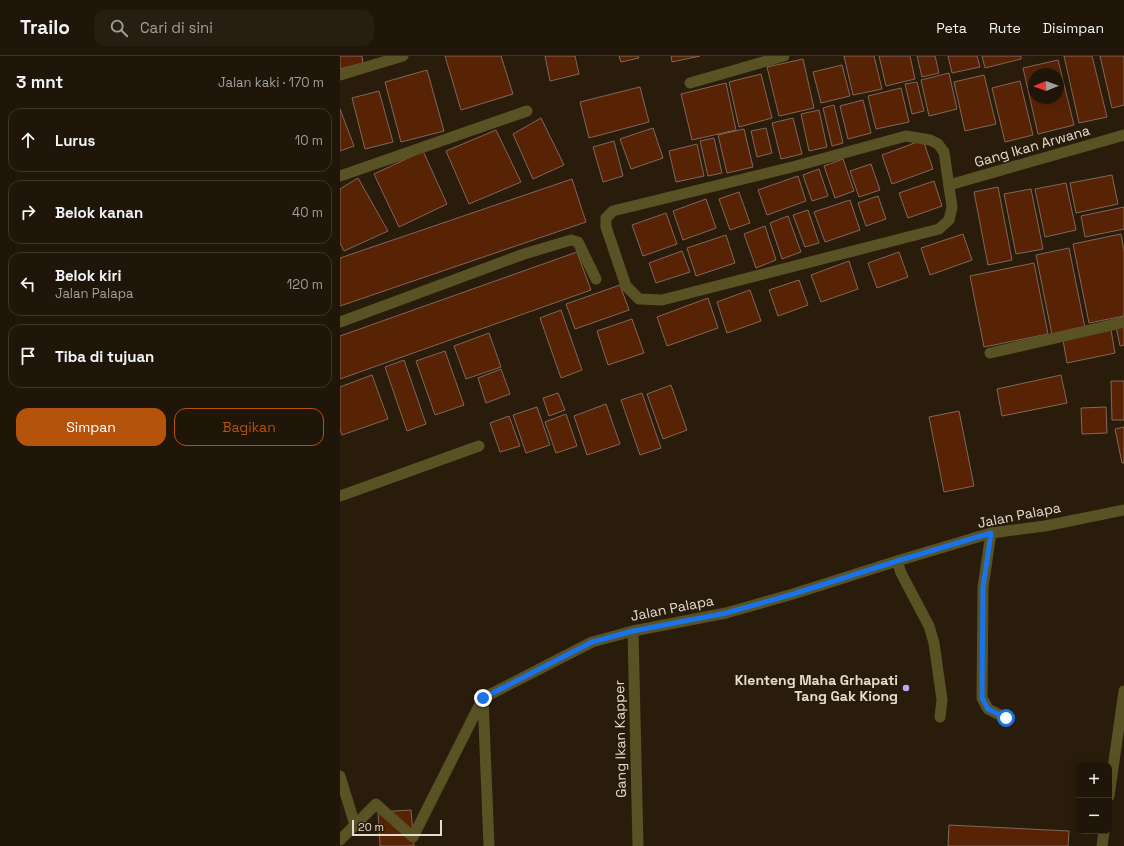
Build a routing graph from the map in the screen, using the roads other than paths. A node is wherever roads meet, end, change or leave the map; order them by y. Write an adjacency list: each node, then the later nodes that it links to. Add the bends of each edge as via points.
1 (403, 56): 3 (street)
2 (784, 56): 4 (street)
3 (340, 75)
4 (690, 83)
5 (527, 111): 7 (street)
6 (1124, 135): 8 (street, Gang Ikan Arwana)
7 (340, 176)
8 (949, 185): 8 (street, via 952,208 949,220 939,229 662,300 639,299 626,286 606,228 606,218 613,211 906,136 938,144 944,152)
9 (596, 279): 10 (street, via 578,242 571,240 524,254)
10 (340, 322)
11 (1124, 322): 12 (street)
12 (990, 353)
13 (479, 446): 14 (street)
14 (340, 496)
15 (1124, 510): 16 (street, Jalan Palapa, via 1045,526)
16 (991, 533): 17 (street, Jalan Palapa); 22 (street, via 983,587 982,698 988,709)
17 (897, 561): 18 (street, Jalan Palapa, via 726,613); 21 (street, via 929,626 934,644 942,700)
18 (633, 631): 20 (street, Jalan Palapa, via 592,642); 30 (street, Gang Ikan Kapper)
19 (1124, 691): 23 (street)
20 (483, 698): 28 (street); 29 (street)
21 (940, 717)
22 (1006, 718)
23 (1112, 775)
24 (340, 776): 25 (street)
25 (355, 825): 27 (street); 28 (street, via 376,804)
26 (1104, 834): 31 (street)
27 (340, 840)
28 (413, 841)
29 (490, 846)
30 (638, 846)
31 (1102, 846)

